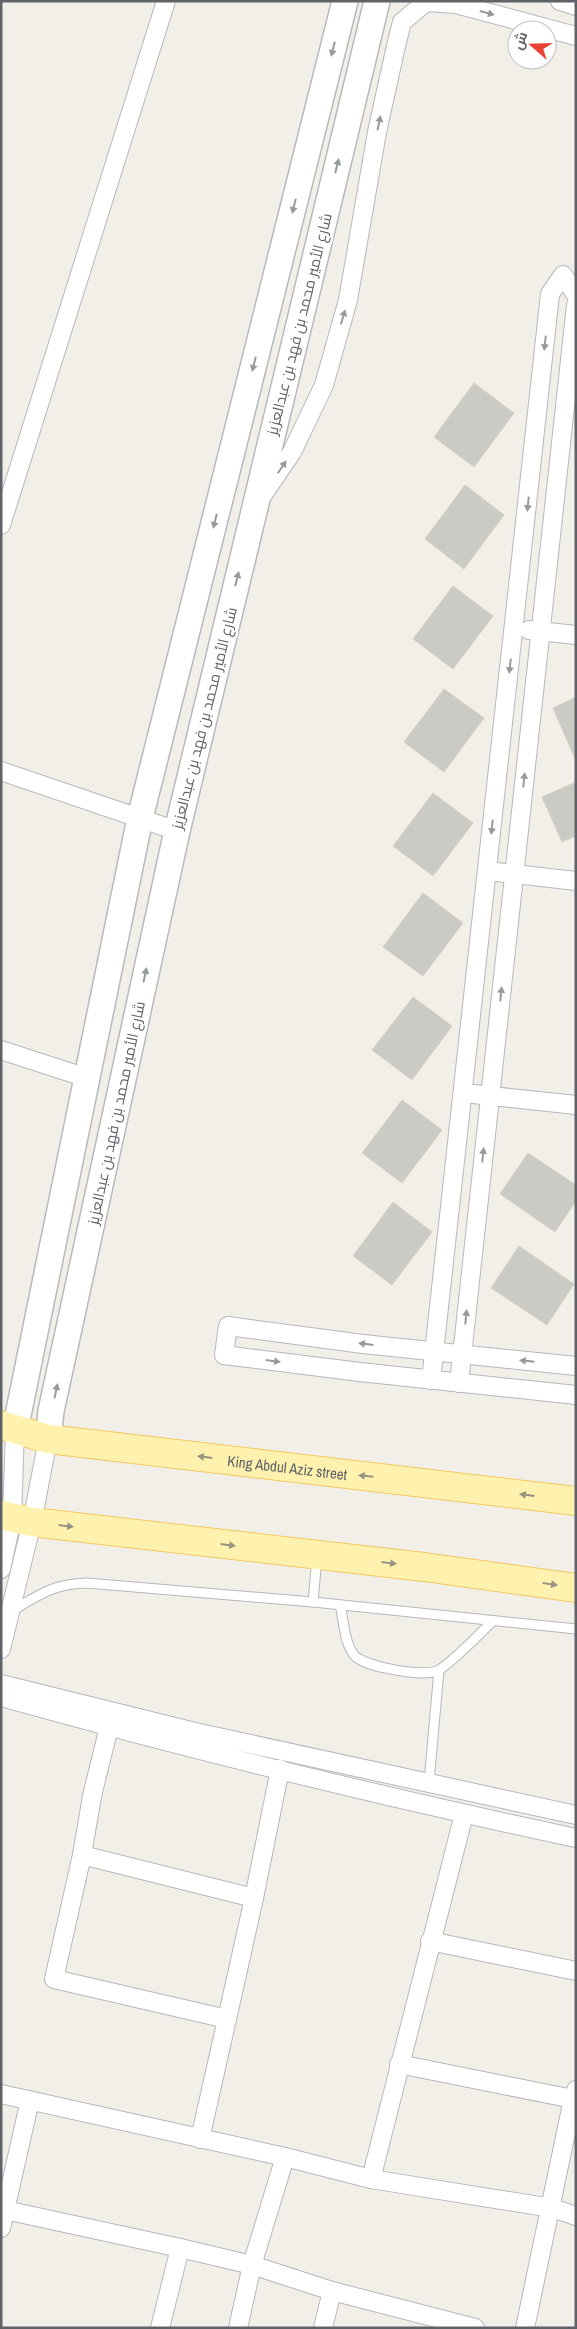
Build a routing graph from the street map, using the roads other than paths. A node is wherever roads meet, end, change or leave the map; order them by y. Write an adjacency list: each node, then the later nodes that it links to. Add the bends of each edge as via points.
1 (166, 1): 10 (street)
2 (345, 1): 15 (main road, one-way to 15)
3 (377, 1): 9 (main road, شارع الأمير محمد بن فهد بن عبدالعزيز, one-way to 3)
4 (560, 1): 5 (street)
5 (576, 6)
6 (576, 36): 9 (street, one-way to 6, via 292,452 324,385 348,300 378,132 402,22 426,2 456,4)
7 (576, 295): 11 (street, one-way to 11, via 563,275 550,294)
8 (576, 306): 12 (street)
9 (255, 507): 16 (main road, شارع الأمير محمد بن فهد بن عبدالعزيز, one-way to 9)
10 (1, 525)
11 (514, 628): 12 (street); 17 (street, one-way to 17)
12 (540, 631): 13 (street); 18 (street, one-way to 12)
13 (576, 635)
14 (1, 771): 15 (street)
15 (140, 818): 16 (street); 21 (main road)
16 (177, 830): 32 (main road, شارع الأمير محمد بن فهد بن عبدالعزيز, one-way to 16, via 51,1411)
17 (488, 871): 18 (street); 22 (street)
18 (514, 874): 19 (street); 23 (street, one-way to 18)
19 (576, 881)
20 (1, 1050): 21 (street)
21 (87, 1078): 31 (main road)
22 (464, 1093): 23 (street); 25 (street)
23 (490, 1096): 24 (street); 26 (street, one-way to 23)
24 (576, 1105)
25 (435, 1351): 26 (street); 28 (street); 28 (street, one-way to 28, via 228,1326 224,1355)
26 (462, 1354): 27 (street, one-way to 26); 29 (street)
27 (576, 1366)
28 (431, 1380): 29 (street)
29 (459, 1383): 30 (street)
30 (576, 1395)
31 (8, 1427): 32 (main road, King Abdul Aziz street); 34 (street)
32 (48, 1439): 33 (main road, King Abdul Aziz street, one-way to 32); 34 (street)
33 (576, 1501)
34 (15, 1518): 35 (main road, one-way to 35); 36 (street); 40 (street)
35 (317, 1555): 37 (main road, one-way to 37); 38 (lane)
36 (1, 1569)
37 (576, 1588)
38 (313, 1602): 39 (lane); 40 (lane, via 68,1583 52,1587)
39 (340, 1605): 41 (lane); 44 (lane, via 350,1648 356,1656 367,1663 415,1673)
40 (10, 1612): 43 (street)
41 (493, 1621): 42 (lane); 44 (lane)
42 (576, 1629)
43 (1, 1649)
44 (439, 1670): 49 (lane)
45 (1, 1684): 49 (street, via 195,1732)
46 (1, 1697): 47 (street)
47 (109, 1727): 48 (street); 53 (street)
48 (280, 1769): 50 (street); 54 (street)
49 (429, 1782): 51 (street)
50 (464, 1814): 52 (street); 55 (street)
51 (576, 1815)
52 (576, 1838)
53 (82, 1855): 54 (street); 57 (street, via 54,1979)
54 (254, 1898): 57 (street)
55 (430, 1941): 56 (street); 58 (street)
56 (576, 1971)
57 (228, 2019): 62 (street)
58 (400, 2064): 60 (street); 64 (street)
59 (1, 2094): 61 (street)
60 (574, 2095): 65 (street)
61 (30, 2100): 62 (street); 66 (street)
62 (200, 2139): 63 (street)
63 (285, 2157): 64 (street); 70 (street)
64 (371, 2179): 65 (street)
65 (552, 2208): 67 (street); 76 (street)
66 (5, 2210): 68 (street); 69 (street)
67 (576, 2216)
68 (1, 2228)
69 (180, 2248): 70 (street); 72 (street)
70 (252, 2265): 71 (street); 73 (street)
71 (332, 2291): 74 (street); 75 (street)
72 (160, 2328)
73 (238, 2328)
74 (322, 2328)
75 (475, 2328)
76 (525, 2328)

